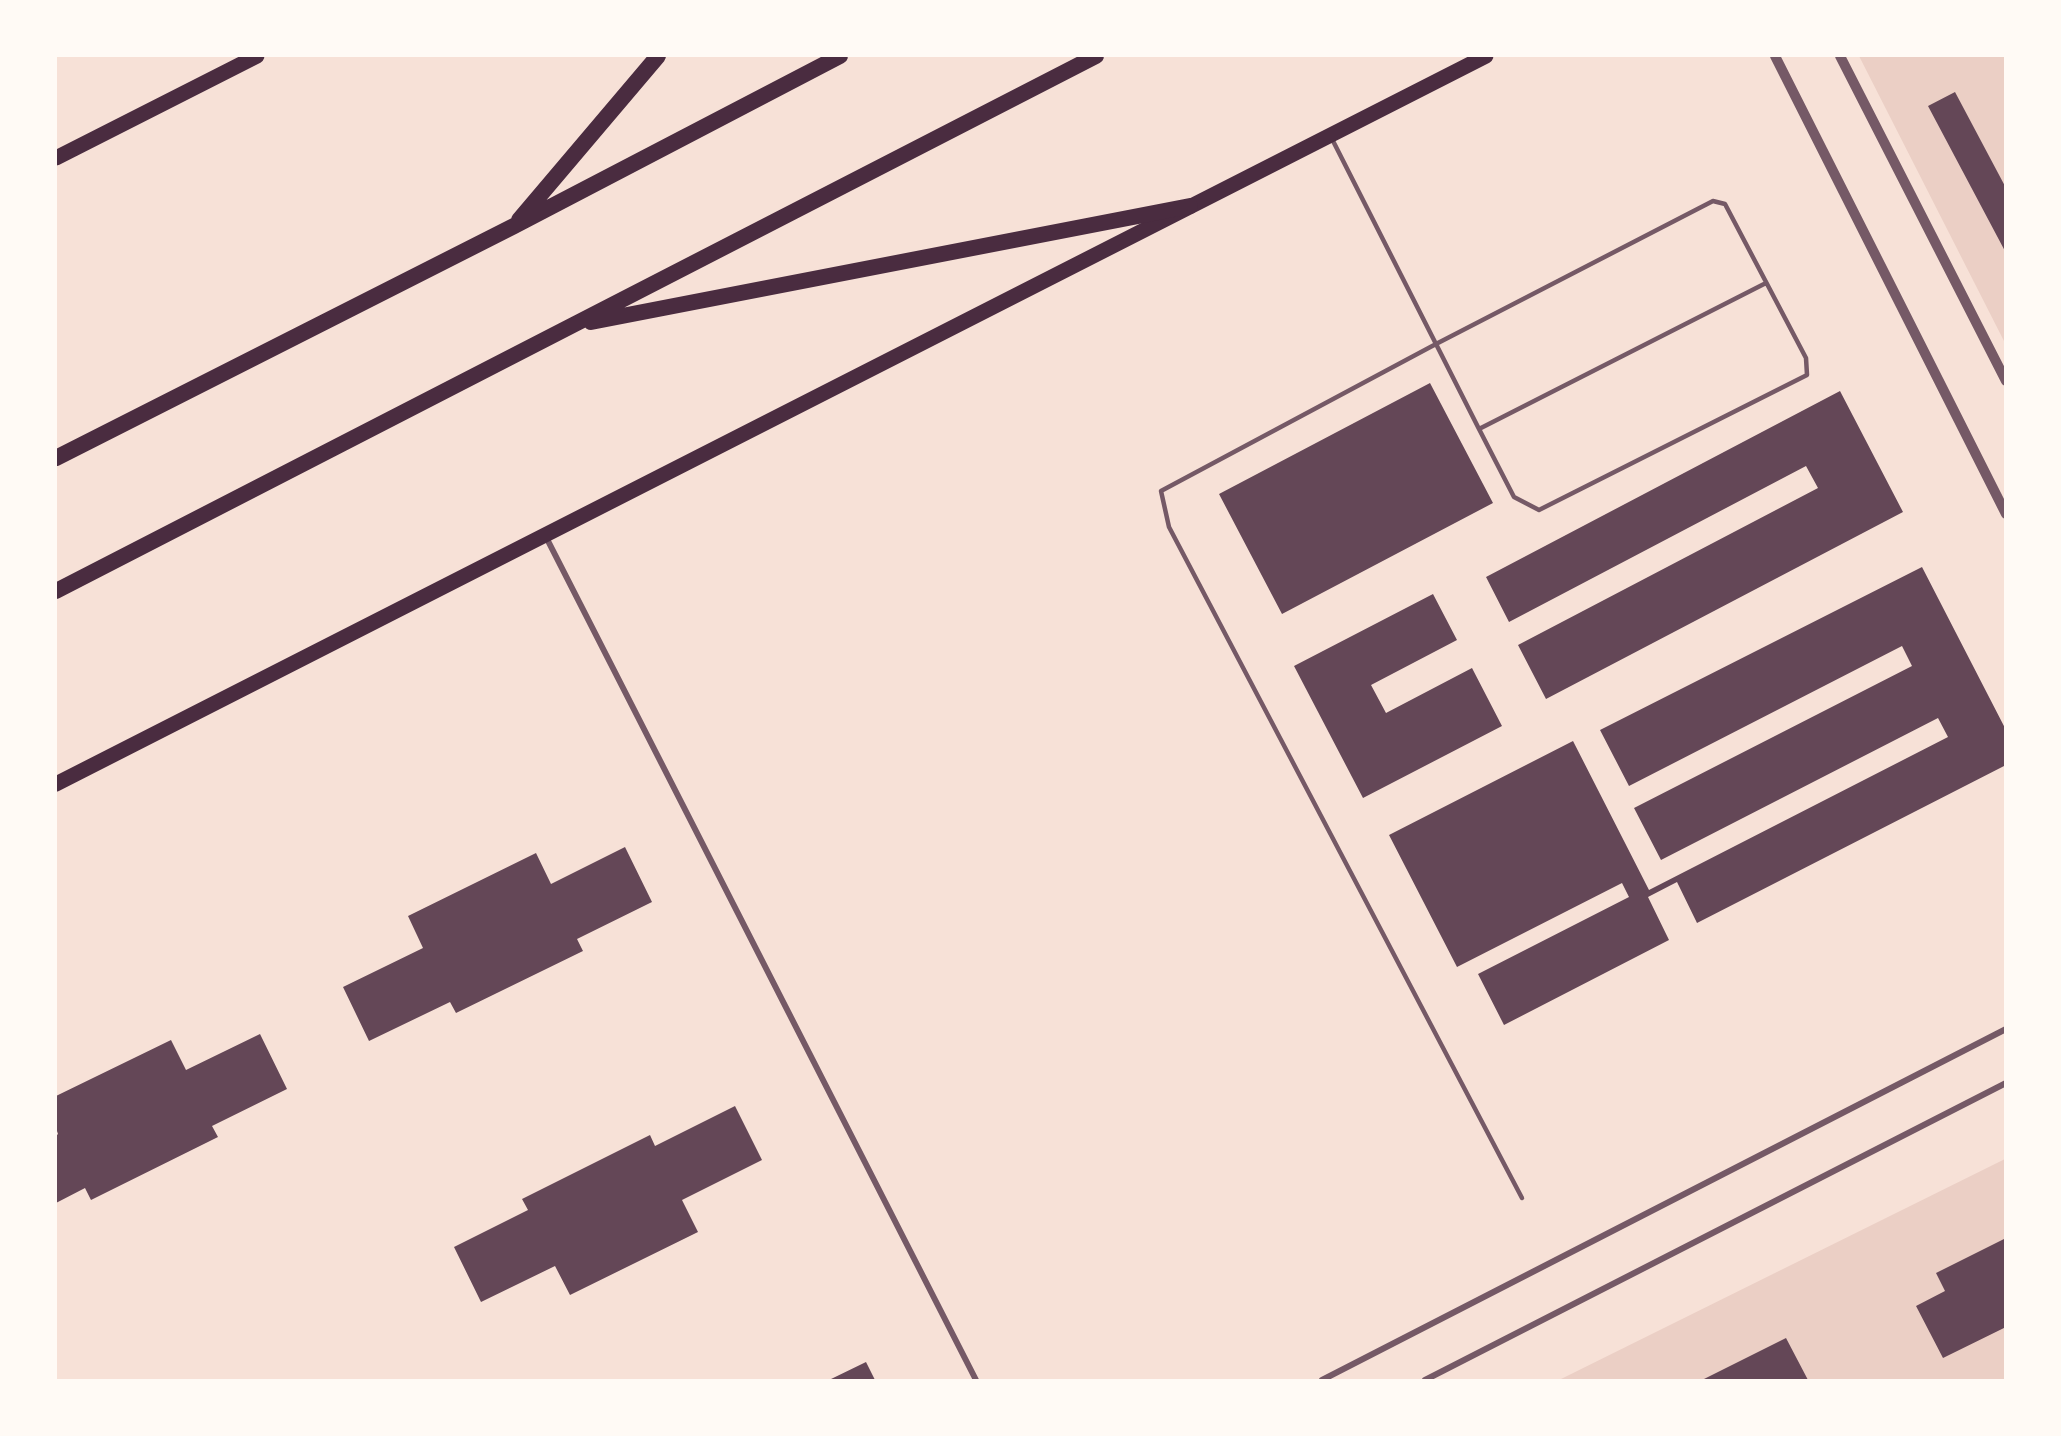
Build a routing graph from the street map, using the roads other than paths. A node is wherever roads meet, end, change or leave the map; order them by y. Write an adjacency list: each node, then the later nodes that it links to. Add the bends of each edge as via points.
1 (257, 56): 9 (main road)
2 (658, 56): 11 (highway)
3 (840, 56): 11 (highway)
4 (1096, 56): 13 (highway)
5 (1486, 56): 8 (main road)
6 (1775, 56): 18 (street)
7 (1840, 56): 15 (street)
8 (1330, 135): 10 (main road); 14 (lane)
9 (56, 158)
10 (1190, 206): 13 (highway); 19 (main road)
11 (514, 226): 17 (highway)
12 (1767, 284): 14 (lane, via 1725,204 1713,201); 16 (lane); 16 (lane, via 1806,358 1807,375 1797,381 1539,510 1514,497)
13 (572, 326): 20 (highway)
14 (1436, 344): 16 (lane); 24 (lane, via 1161,491 1169,527)
15 (2006, 381)
16 (1479, 429)
17 (56, 458)
18 (2006, 514)
19 (545, 535): 21 (main road); 25 (street)
20 (56, 591)
21 (56, 784)
22 (2006, 1029): 26 (street)
23 (2006, 1083): 27 (street)
24 (1522, 1198)
25 (976, 1380)
26 (1322, 1380)
27 (1425, 1380)

